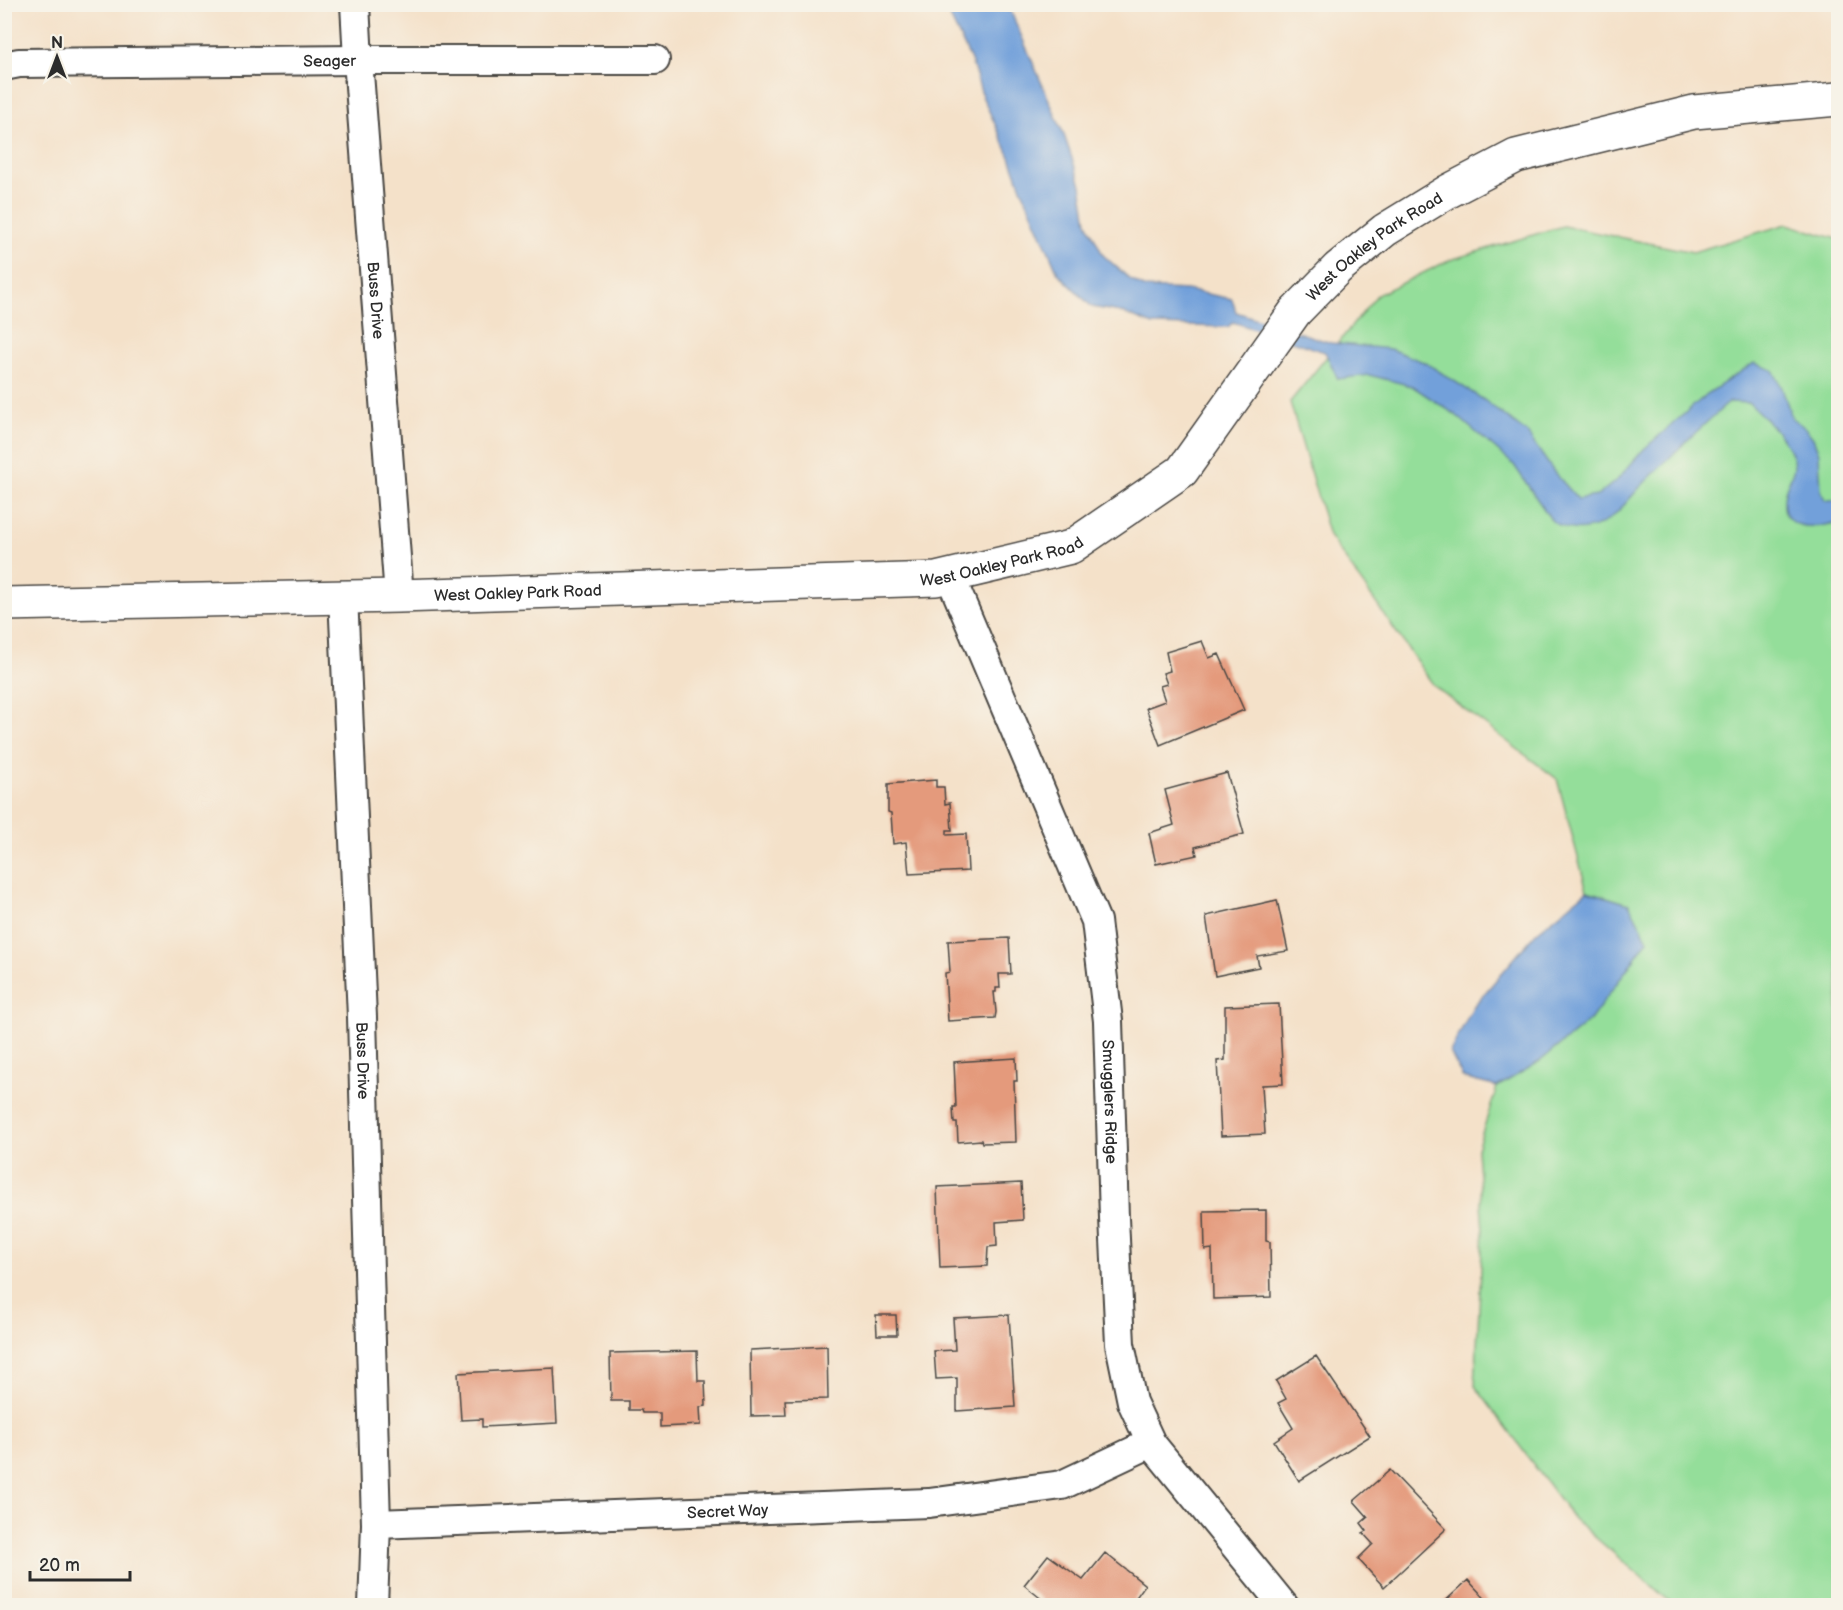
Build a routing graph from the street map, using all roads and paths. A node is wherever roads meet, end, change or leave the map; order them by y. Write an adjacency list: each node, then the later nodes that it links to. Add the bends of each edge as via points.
1 (355, 4): 2 (street, Buss Drive)
2 (357, 60): 3 (street, Seager); 4 (street, Seager); 8 (street, Buss Drive)
3 (655, 60)
4 (4, 66)
5 (1839, 99): 6 (street, West Oakley Park Road, via 1694,112 1516,156 1447,192 1385,230 1338,268 1295,312 1182,471 1071,547)
6 (950, 576): 8 (street, West Oakley Park Road); 10 (street, Smugglers Ridge, via 1096,921 1108,1021 1120,1344 1132,1402)
7 (343, 596): 8 (street, West Oakley Park Road); 9 (street, West Oakley Park Road); 11 (street, Buss Drive, via 362,1017)
8 (399, 596)
9 (4, 604)
10 (1151, 1443): 11 (street, Secret Way, via 1062,1485 929,1503); 13 (street, Smugglers Ridge)
11 (376, 1524): 12 (street)
12 (373, 1605)
13 (1284, 1605)

